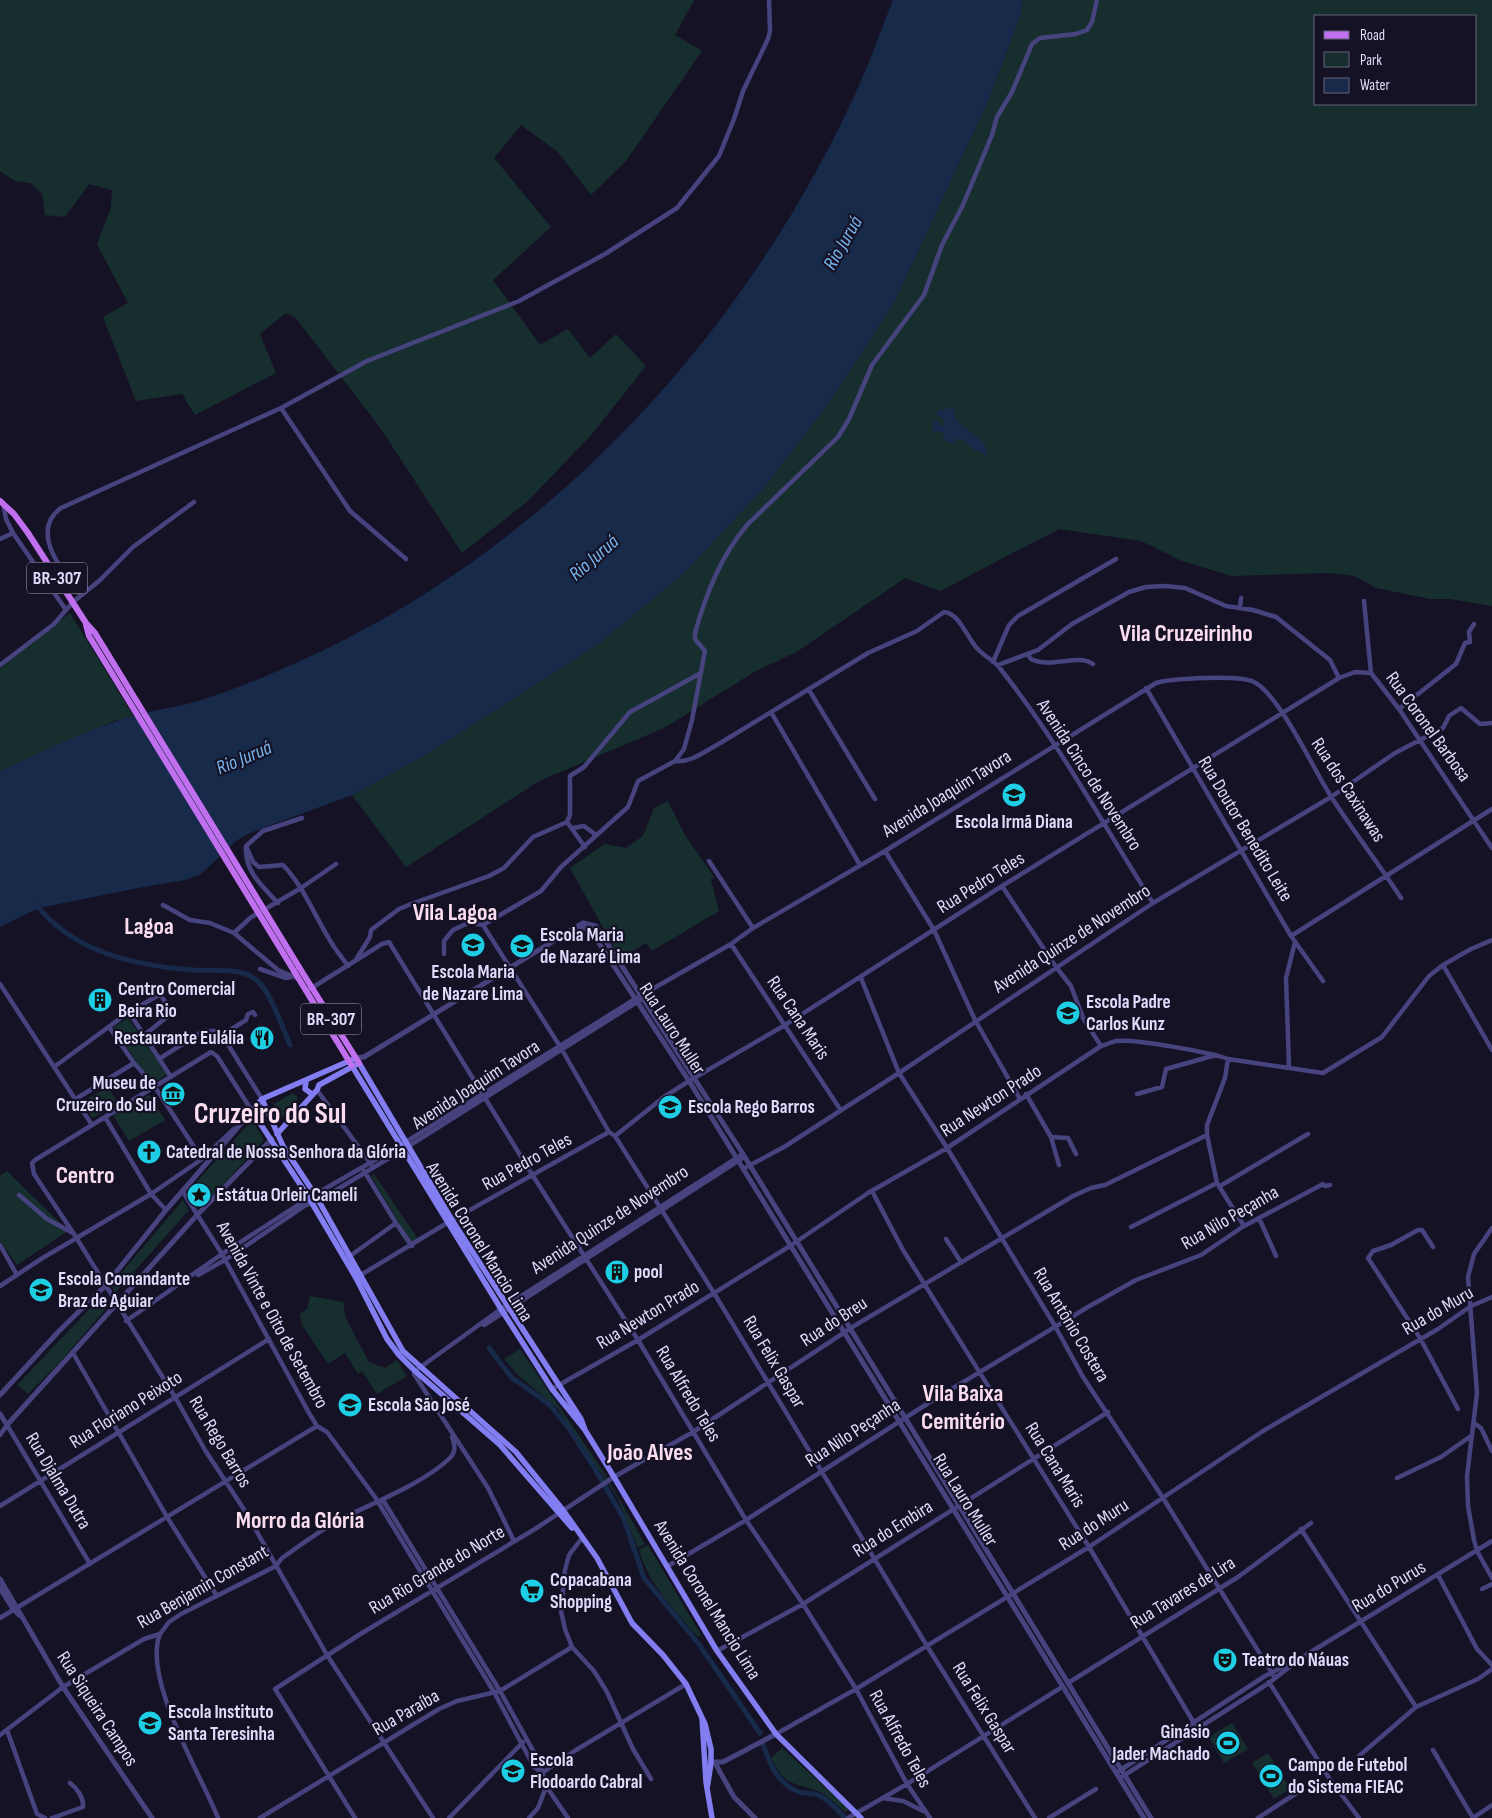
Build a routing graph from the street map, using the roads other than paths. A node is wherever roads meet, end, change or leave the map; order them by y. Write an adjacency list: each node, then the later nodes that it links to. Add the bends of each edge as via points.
1 (769, 0): 3 (street, via 768,39 743,91 719,156 677,208 605,254 528,296 367,360)
2 (1097, 0): 20 (street, via 1087,30 1040,38 1032,44 1015,86 997,117 963,205 942,245 928,286 872,365 845,428 737,536 713,581 695,633 705,651)
3 (281, 408): 8 (street, via 350,511); 10 (street, via 53,514 48,540 54,558)
4 (1, 502): 6 (street); 74 (main road, BR-307, bridge, via 28,533 95,633)
5 (194, 502): 10 (street, via 133,546 99,581)
6 (13, 533): 7 (street); 14 (street)
7 (0, 539)
8 (406, 559)
9 (1116, 559): 17 (street, via 1018,616 1009,625)
10 (80, 595): 14 (street)
11 (1240, 598): 13 (street)
12 (1364, 601): 21 (street)
13 (1240, 608): 16 (street, via 1184,588 1146,587 1129,592 1072,624); 22 (street, via 1282,620 1330,660)
14 (66, 610): 19 (street, via 54,624)
15 (1474, 624): 26 (street, via 1469,632 1470,642 1465,643 1456,664)
16 (1028, 655): 17 (street); 18 (street, via 1042,663 1082,660)
17 (995, 664): 24 (street, Avenida Cinco de Novembro, via 978,650 954,616 944,612 917,631 868,653); 31 (street, Avenida Cinco de Novembro)
18 (1093, 664)
19 (0, 665)
20 (701, 673): 32 (street, via 688,738); 39 (street, via 630,712 584,767 570,776 570,815)
21 (1371, 674): 22 (street, Rua Pedro Teles, via 1355,672); 26 (street, Rua Coronel Barbosa)
22 (1338, 678): 28 (street, Rua Pedro Teles)
23 (1146, 688): 25 (street, Avenida Joaquim Tavora, via 1168,680 1243,679 1255,682); 31 (street, Avenida Joaquim Tavora); 33 (street, Rua Doutor Benedito Leite)
24 (809, 690): 27 (street); 34 (street)
25 (1271, 697): 28 (street, Rua dos Caxinawas)
26 (1399, 709): 30 (street, Rua Coronel Barbosa)
27 (771, 712): 32 (street, via 693,758); 50 (street)
28 (1282, 714): 33 (street, Rua Pedro Teles); 35 (street, Rua dos Caxinawas)
29 (1492, 723): 30 (street, Avenida Quinze de Novembro, via 1480,724 1462,708 1449,716 1443,728)
30 (1420, 740): 35 (street, Avenida Quinze de Novembro, via 1395,753); 38 (street, Rua Coronel Barbosa)
31 (1054, 744): 40 (street, Avenida Cinco de Novembro); 47 (street, Avenida Joaquim Tavora)
32 (675, 761): 42 (street, via 638,781 628,807)
33 (1191, 768): 40 (street, Rua Pedro Teles); 46 (street, Rua Doutor Benedito Leite)
34 (874, 798)
35 (1331, 798): 46 (street, Avenida Quinze de Novembro); 51 (street, Rua dos Caxinawas)
36 (1492, 809): 38 (street)
37 (302, 818): 43 (street, via 263,831)
38 (1475, 820): 45 (street, Rua Coronel Barbosa); 51 (street)
39 (565, 823): 41 (street); 68 (street, via 530,839 504,868 489,876 399,909 372,930)
40 (1103, 824): 52 (street, Rua Pedro Teles); 56 (street, Avenida Cinco de Novembro)
41 (573, 828): 42 (street, via 584,826); 44 (street)
42 (596, 835): 44 (street)
43 (246, 846): 53 (street, via 259,867 283,865); 55 (street, via 246,862)
44 (585, 846): 58 (street, via 541,891)
45 (1492, 848)
46 (1242, 850): 56 (street, Avenida Quinze de Novembro); 63 (street, Rua Doutor Benedito Leite)
47 (885, 851): 50 (street, Avenida Joaquim Tavora); 61 (street)
48 (709, 861): 59 (street)
49 (336, 864): 53 (street)
50 (860, 865): 59 (street, Avenida Joaquim Tavora)
51 (1386, 875): 54 (street, Rua dos Caxinawas); 63 (street)
52 (1002, 886): 61 (street, Rua Pedro Teles); 71 (street)
53 (301, 888): 55 (street); 70 (street, via 329,940)
54 (1401, 898)
55 (278, 903): 62 (street, via 250,918)
56 (1153, 903): 71 (street, Avenida Quinze de Novembro)
57 (163, 905): 62 (street, via 190,920 210,923)
58 (483, 925): 67 (street, via 468,923 453,930 444,941); 73 (street, Rua Felix Gaspar)
59 (753, 928): 66 (street, Avenida Joaquim Tavora)
60 (574, 929): 73 (street); 79 (street, Rua Lauro Muller, via 583,923 596,926); 80 (street, Rua Lauro Muller, via 591,931)
61 (934, 930): 75 (street, Rua Pedro Teles); 84 (street)
62 (234, 933): 74 (street, via 272,966)
63 (1291, 936): 65 (street, Rua Doutor Benedito Leite)
64 (1492, 940): 69 (street, Rua Newton Prado)
65 (1295, 942): 76 (street, Rua Doutor Benedito Leite); 97 (street, via 1286,978)
66 (731, 944): 79 (street, Avenida Joaquim Tavora); 85 (street, Rua Cana Maris)
67 (444, 954)
68 (356, 960): 70 (street); 83 (street, Rua Alfredo Teles, via 386,941 391,944)
69 (1443, 965): 91 (street); 97 (street, Rua Newton Prado, via 1429,976 1389,1030 1373,1044 1323,1073)
70 (348, 966): 78 (street)
71 (1056, 968): 84 (street, Avenida Quinze de Novembro); 89 (street, via 1071,986 1083,1018)
72 (260, 969): 74 (street, via 286,978)
73 (510, 969): 83 (street); 90 (street, Rua Felix Gaspar)
74 (298, 974): 78 (main road, BR-307)
75 (861, 978): 85 (street, Rua Pedro Teles); 99 (street, Rua Antônio Costera)
76 (1323, 981)
77 (0, 984): 98 (street)
78 (309, 990): 95 (main road, BR-307)
79 (642, 997): 80 (street, Avenida Joaquim Tavora); 101 (street, Rua Lauro Muller)
80 (636, 1001): 90 (street, Avenida Joaquim Tavora); 103 (street, Rua Lauro Muller)
81 (129, 1012): 86 (street); 87 (street); 87 (street, via 155,995 161,996 172,1013)
82 (255, 1015): 88 (street, via 249,1013 246,1020)
83 (435, 1015): 95 (street); 108 (street, Rua Alfredo Teles)
84 (976, 1020): 99 (street, Avenida Quinze de Novembro); 110 (street)
85 (785, 1025): 101 (street, Rua Pedro Teles); 112 (street, Rua Cana Maris)
86 (110, 1027): 96 (street); 98 (street)
87 (144, 1036): 93 (street)
88 (222, 1036): 93 (street, via 216,1031 202,1031); 109 (street)
89 (1101, 1046): 92 (street, Rua Newton Prado, via 1124,1041); 106 (street, Rua Newton Prado)
90 (560, 1047): 108 (street, Avenida Joaquim Tavora); 117 (street, Rua Felix Gaspar)
91 (1492, 1050)
92 (1217, 1055): 94 (street, Rua Newton Prado); 107 (street, via 1166,1070 1162,1088)
93 (159, 1059): 100 (street)
94 (1228, 1059): 97 (street, Rua Newton Prado); 120 (street, via 1208,1125)
95 (354, 1062): 102 (main road); 105 (main road); 124 (main road, Avenida Coronel Mancio Lima)
96 (134, 1063): 104 (street); 111 (street)
97 (1289, 1066)
98 (54, 1067): 111 (street)
99 (899, 1073): 112 (street, Avenida Quinze de Novembro); 125 (street, Rua Antônio Costera)
100 (170, 1077): 104 (street); 113 (street, via 208,1053 214,1053)
101 (695, 1078): 103 (street, Rua Pedro Teles); 127 (street, Rua Lauro Muller)
102 (308, 1080): 105 (main road, via 314,1079); 105 (main road, via 305,1089); 109 (main road)
103 (689, 1081): 121 (street, Rua Pedro Teles); 129 (street, Rua Lauro Muller)
104 (155, 1087): 114 (street); 128 (street)
105 (316, 1090): 118 (main road); 130 (street)
106 (1026, 1094): 110 (street, Rua Newton Prado); 122 (street)
107 (1137, 1094)
108 (484, 1095): 124 (street, Avenida Joaquim Tavora); 135 (street, Rua Alfredo Teles)
109 (262, 1099): 113 (main road); 118 (main road)
110 (1020, 1099): 125 (street, Rua Newton Prado)
111 (74, 1100): 116 (street)
112 (840, 1109): 132 (street, Avenida Quinze de Novembro)
113 (252, 1112): 115 (street); 123 (main road)
114 (105, 1118): 116 (street); 140 (street)
115 (242, 1122): 128 (street); 139 (street)
116 (92, 1126): 152 (street, Rua Rego Barros, via 32,1163 34,1174)
117 (610, 1132): 121 (street, Rua Felix Gaspar); 135 (street, Rua Pedro Teles)
118 (278, 1134): 123 (main road); 142 (main road)
119 (1308, 1134): 136 (street)
120 (1208, 1135): 136 (street); 153 (street, Rua do Breu, via 1105,1185 1073,1196)
121 (615, 1136): 143 (street, Rua Felix Gaspar)
122 (1051, 1137): 126 (street, via 1068,1138); 131 (street)
123 (272, 1139): 142 (main road); 145 (street)
124 (405, 1146): 130 (street, Avenida Joaquim Tavora); 147 (main road, Avenida Coronel Mancio Lima)
125 (947, 1148): 138 (street, Rua Newton Prado); 153 (street, Rua Antônio Costera)
126 (1076, 1154)
127 (743, 1156): 129 (street, Avenida Quinze de Novembro); 132 (street, Rua Lauro Muller)
128 (202, 1159): 140 (street)
129 (737, 1160): 133 (street, Rua Lauro Muller); 143 (street, Avenida Quinze de Novembro)
130 (371, 1165): 134 (street, Avenida Joaquim Tavora)
131 (1059, 1165)
132 (749, 1166): 133 (street, Avenida Quinze de Novembro); 155 (street, Rua Lauro Muller)
133 (743, 1169): 158 (street, Rua Lauro Muller)
134 (363, 1170): 142 (street, Avenida Joaquim Tavora); 148 (street)
135 (533, 1176): 147 (street, Rua Pedro Teles); 163 (street, Rua Alfredo Teles)
136 (1218, 1184): 149 (street); 150 (street)
137 (1330, 1185): 146 (street, Rua Nilo Peçanha, via 1322,1184)
138 (872, 1191): 155 (street, Rua Newton Prado); 168 (street, Rua Cana Maris, via 903,1250)
139 (183, 1192): 144 (street); 145 (street, Avenida Vinte e Oito de Setembro)
140 (151, 1194): 144 (street); 152 (street)
141 (19, 1195): 152 (street, via 47,1219)
142 (314, 1200): 160 (street); 161 (main road); 164 (street); 167 (main road)
143 (660, 1208): 163 (street, Avenida Quinze de Novembro); 173 (street, Rua Felix Gaspar)
144 (166, 1210): 170 (street)
145 (198, 1214): 160 (street, Avenida Vinte e Oito de Setembro); 175 (street)
146 (1259, 1218): 149 (street, Rua Nilo Peçanha); 162 (street)
147 (450, 1221): 157 (street, Rua Pedro Teles); 177 (main road, Avenida Coronel Mancio Lima)
148 (396, 1223): 157 (street); 161 (street)
149 (1244, 1226): 179 (street, Rua Nilo Peçanha, via 1201,1255 1136,1280)
150 (1131, 1227)
151 (1492, 1228): 176 (street, via 1471,1262 1469,1288)
152 (75, 1236): 166 (street); 170 (street, Rua Rego Barros)
153 (1001, 1238): 165 (street, Rua do Breu); 179 (street, Rua Antônio Costera)
154 (946, 1239): 165 (street)
155 (795, 1241): 158 (street, Rua Newton Prado); 172 (street, Rua Lauro Muller)
156 (0, 1245): 166 (street)
157 (412, 1246): 167 (street, Rua Pedro Teles)
158 (790, 1246): 172 (street, Rua Lauro Muller); 173 (street, Rua Newton Prado)
159 (1433, 1247): 181 (street, via 1422,1230 1418,1230 1392,1245 1373,1251 1368,1258)
160 (222, 1254): 164 (street, Avenida Vinte e Oito de Setembro); 171 (street)
161 (350, 1256): 167 (main road)
162 (1276, 1256)
163 (585, 1258): 177 (street, Avenida Quinze de Novembro); 183 (street, Rua Alfredo Teles)
164 (225, 1260): 171 (street); 182 (street, Avenida Vinte e Oito de Setembro)
165 (961, 1262): 168 (street, Rua do Breu)
166 (18, 1275): 169 (street)
167 (358, 1277): 185 (main road)
168 (925, 1283): 180 (street, Rua do Breu); 186 (street, Rua Cana Maris)
169 (0, 1286)
170 (105, 1286): 175 (street, Rua Rego Barros); 190 (street, via 59,1330)
171 (179, 1286): 178 (street)
172 (820, 1288): 180 (street, Rua Lauro Muller)
173 (714, 1293): 183 (street, Rua Newton Prado); 187 (street, Rua Felix Gaspar)
174 (1492, 1297): 176 (street, Rua do Muru)
175 (116, 1305): 178 (street, Rua Rego Barros); 184 (street)
176 (1472, 1306): 181 (street, Rua do Muru); 197 (street, via 1477,1383)
177 (505, 1309): 185 (street, Avenida Quinze de Novembro); 188 (main road, Avenida Coronel Mancio Lima); 189 (main road, Avenida Coronel Mancio Lima)
178 (126, 1321): 191 (street, Rua Rego Barros)
179 (1055, 1326): 186 (street, Rua Nilo Peçanha); 193 (street, Rua Antônio Costera, via 1083,1378)
180 (847, 1331): 187 (street, Rua do Breu); 195 (street, Rua Lauro Muller); 196 (street, Rua Lauro Muller)
181 (1420, 1338): 192 (street); 213 (street, Rua do Muru, via 1263,1431)
182 (269, 1339): 191 (street, Rua Floriano Peixoto); 199 (street, Avenida Vinte e Oito de Setembro)
183 (638, 1340): 188 (street, Rua Newton Prado); 202 (street, Rua Alfredo Teles)
184 (73, 1353): 198 (street); 203 (street)
185 (416, 1371): 200 (street); 218 (main road, via 509,1445)
186 (980, 1373): 195 (street, Rua Nilo Peçanha); 207 (street, Rua Cana Maris)
187 (768, 1382): 202 (street, Rua do Breu); 208 (street, Rua Felix Gaspar)
188 (559, 1385): 189 (street, Rua Newton Prado); 201 (main road, Avenida Coronel Mancio Lima, via 581,1419)
189 (552, 1389): 201 (main road, Avenida Coronel Mancio Lima)
190 (0, 1395)
191 (175, 1397): 203 (street, Rua Floriano Peixoto); 212 (street, Rua Rego Barros)
192 (1458, 1409)
193 (1108, 1412): 207 (street, Rua do Embira); 213 (street, Rua Antônio Costera)
194 (0, 1414): 198 (street, Rua Djalma Dutra)
195 (905, 1419): 196 (street, Rua Nilo Peçanha); 217 (street, Rua Lauro Muller)
196 (899, 1422): 208 (street, Rua Nilo Peçanha); 217 (street, Rua Lauro Muller)
197 (1474, 1422): 205 (street); 206 (street, via 1485,1434)
198 (7, 1425): 204 (street); 211 (street, Rua Djalma Dutra)
199 (317, 1426): 212 (street); 214 (street, Avenida Vinte e Oito de Setembro, via 326,1432)
200 (449, 1429): 215 (street, Rua Benjamin Constant, via 455,1447 451,1458); 224 (street, via 488,1488)
201 (584, 1430): 209 (main road, Avenida Coronel Mancio Lima)
202 (694, 1432): 209 (street, Rua do Breu); 220 (street, Rua Alfredo Teles)
203 (118, 1433): 211 (street, Rua Floriano Peixoto); 219 (street)
204 (0, 1435)
205 (1470, 1436): 210 (street, via 1441,1457); 227 (street, via 1468,1506)
206 (1492, 1451)
207 (1033, 1458): 217 (street, Rua do Embira); 226 (street, Rua Cana Maris)
208 (823, 1471): 220 (street, Rua Nilo Peçanha); 228 (street, Rua Felix Gaspar)
209 (614, 1477): 218 (street, Rua Rio Grande do Norte); 231 (main road, Avenida Coronel Mancio Lima)
210 (1397, 1478)
211 (40, 1481): 216 (street, Rua Floriano Peixoto); 229 (street, Rua Djalma Dutra)
212 (225, 1482): 219 (street); 230 (street, Rua Rego Barros)
213 (1163, 1498): 226 (street, Rua do Muru); 238 (street, Rua Antônio Costera)
214 (376, 1499): 215 (street, Rua Benjamin Constant); 230 (street, Rua Benjamin Constant, via 282,1558); 240 (street, Avenida Vinte e Oito de Setembro)
215 (384, 1500): 237 (street, Avenida Vinte e Oito de Setembro)
216 (0, 1506)
217 (956, 1508): 228 (street, Rua do Embira); 241 (street, Rua Lauro Muller)
218 (561, 1512): 223 (main road); 224 (street, Rua Rio Grande do Norte)
219 (167, 1517): 229 (street); 242 (street)
220 (746, 1520): 231 (street, Rua Nilo Peçanha); 243 (street, Rua Alfredo Teles)
221 (1311, 1523): 222 (street, Rua Tavares de Lira)
222 (1301, 1529): 238 (street, Rua Tavares de Lira, via 1251,1569); 246 (street)
223 (582, 1538): 250 (street, via 569,1555 562,1590 561,1611); 262 (main road, via 597,1558 632,1623)
224 (514, 1541): 237 (street, Rua Rio Grande do Norte)
225 (1492, 1541): 227 (street, Rua do Purus)
226 (1089, 1547): 241 (street, Rua do Muru); 249 (street, Rua Cana Maris)
227 (1477, 1551): 232 (street, Rua do Purus); 233 (street)
228 (876, 1558): 243 (street, Rua do Embira); 251 (street, Rua Felix Gaspar)
229 (90, 1564): 244 (street)
230 (276, 1566): 242 (street, Rua Benjamin Constant); 253 (street, Rua Rego Barros)
231 (668, 1566): 252 (main road, Avenida Coronel Mancio Lima)
232 (1438, 1576): 246 (street, Rua do Purus); 255 (street, via 1477,1649)
233 (1492, 1578)
234 (0, 1579): 244 (street, Rua Siqueira Campos)
235 (1492, 1584): 239 (street)
236 (0, 1588): 244 (street, Rua Siqueira Campos)
237 (437, 1588): 240 (street, Rua Rio Grande do Norte); 247 (street, Avenida Vinte e Oito de Setembro)
238 (1220, 1588): 249 (street, Rua Tavares de Lira); 257 (street, Rua Antônio Costera)
239 (1482, 1589)
240 (432, 1591): 247 (street, Avenida Vinte e Oito de Setembro); 253 (street, Rua Rio Grande do Norte)
241 (1009, 1595): 251 (street, Rua do Muru); 260 (street, Rua Lauro Muller); 264 (street, Rua Lauro Muller)
242 (217, 1596): 248 (street, Rua Benjamin Constant, via 181,1614)
243 (803, 1604): 252 (street, Rua do Embira); 265 (street, Rua Alfredo Teles)
244 (15, 1608): 245 (street); 263 (street, Rua Siqueira Campos)
245 (0, 1618)
246 (1362, 1622): 254 (street, Rua do Purus); 268 (street)
247 (460, 1633): 266 (street, Avenida Vinte e Oito de Setembro); 267 (street, Avenida Vinte e Oito de Setembro)
248 (160, 1634): 263 (street, Rua Benjamin Constant, via 144,1639); 297 (street, via 157,1662 170,1713)
249 (1142, 1637): 260 (street, Rua Tavares de Lira); 270 (street, Rua Cana Maris)
250 (572, 1646): 266 (street, Rua Paraíba); 269 (street, via 594,1671)
251 (927, 1646): 265 (street, Rua do Muru); 275 (street, Rua Felix Gaspar)
252 (717, 1651): 274 (main road, Avenida Coronel Mancio Lima)
253 (328, 1655): 277 (street, Rua Rego Barros); 283 (street, Rua Rio Grande do Norte, via 275,1689)
254 (1301, 1658): 257 (street, Rua do Purus); 259 (street, Rua do Purus)
255 (1492, 1665)
256 (1492, 1669): 268 (street, via 1478,1679)
257 (1272, 1673): 258 (street, Rua do Purus); 259 (street, Rua Antônio Costera)
258 (1265, 1676): 261 (street); 270 (street, Rua do Purus)
259 (1275, 1678): 261 (street, Rua do Purus)
260 (1068, 1683): 282 (street, Rua Lauro Muller)
261 (1269, 1683): 271 (street, Rua do Purus); 313 (street, via 1329,1778)
262 (686, 1684): 269 (street); 280 (main road, via 706,1729)
263 (63, 1687): 272 (street, Rua Benjamin Constant); 296 (street, Rua Siqueira Campos)
264 (1062, 1687): 275 (street); 282 (street, Rua Lauro Muller)
265 (856, 1689): 274 (street, Rua do Muru); 286 (street, Rua Alfredo Teles)
266 (500, 1691): 267 (street, Rua Paraíba); 276 (street, Avenida Vinte e Oito de Setembro)
267 (494, 1692): 276 (street, Avenida Vinte e Oito de Setembro); 277 (street, Rua Paraíba, via 457,1701)
268 (1416, 1707): 279 (street)
269 (621, 1722): 281 (street); 284 (street)
270 (1194, 1722): 271 (street, Rua Cana Maris); 282 (street, Rua do Purus)
271 (1197, 1728): 282 (street, Rua do Purus)
272 (7, 1730): 273 (street, Rua Benjamin Constant); 294 (street, via 37,1814)
273 (0, 1734)
274 (776, 1734): 280 (street, Rua do Muru); 293 (main road, Avenida Coronel Mancio Lima)
275 (984, 1735): 286 (street); 308 (street, Rua Felix Gaspar)
276 (523, 1741): 281 (street, Avenida Vinte e Oito de Setembro, via 540,1763); 301 (street)
277 (384, 1742): 283 (street, Rua Paraíba); 300 (street, Rua Rego Barros)
278 (1433, 1750): 314 (street)
279 (1359, 1756)
280 (711, 1761): 304 (main road, via 707,1789); 305 (street, via 734,1797)
281 (542, 1773): 287 (street, Avenida Vinte e Oito de Setembro)
282 (1120, 1774): 310 (street, Rua Lauro Muller); 311 (street, Rua Lauro Muller)
283 (329, 1777): 298 (street, Rua Paraíba); 299 (street)
284 (651, 1778)
285 (70, 1783): 295 (street, via 84,1802 83,1807)
286 (908, 1784): 290 (street); 292 (street, Rua Alfredo Teles)
287 (546, 1786): 302 (street, via 544,1798); 303 (street, Avenida Vinte e Oito de Setembro)
288 (1096, 1789): 309 (street)
289 (1303, 1789): 312 (street)
290 (880, 1798): 292 (street, via 902,1801); 293 (street)
291 (1492, 1805): 314 (street)
292 (925, 1812): 307 (street, Rua Alfredo Teles)
293 (858, 1816): 306 (street)
294 (45, 1818)
295 (52, 1818)
296 (152, 1818)
297 (218, 1818)
298 (260, 1818)
299 (355, 1818)
300 (433, 1818)
301 (449, 1818)
302 (529, 1818)
303 (568, 1818)
304 (712, 1818)
305 (756, 1818)
306 (848, 1818)
307 (930, 1818)
308 (1035, 1818)
309 (1049, 1818)
310 (1144, 1818)
311 (1152, 1818)
312 (1258, 1818)
313 (1359, 1818)
314 (1473, 1818)

